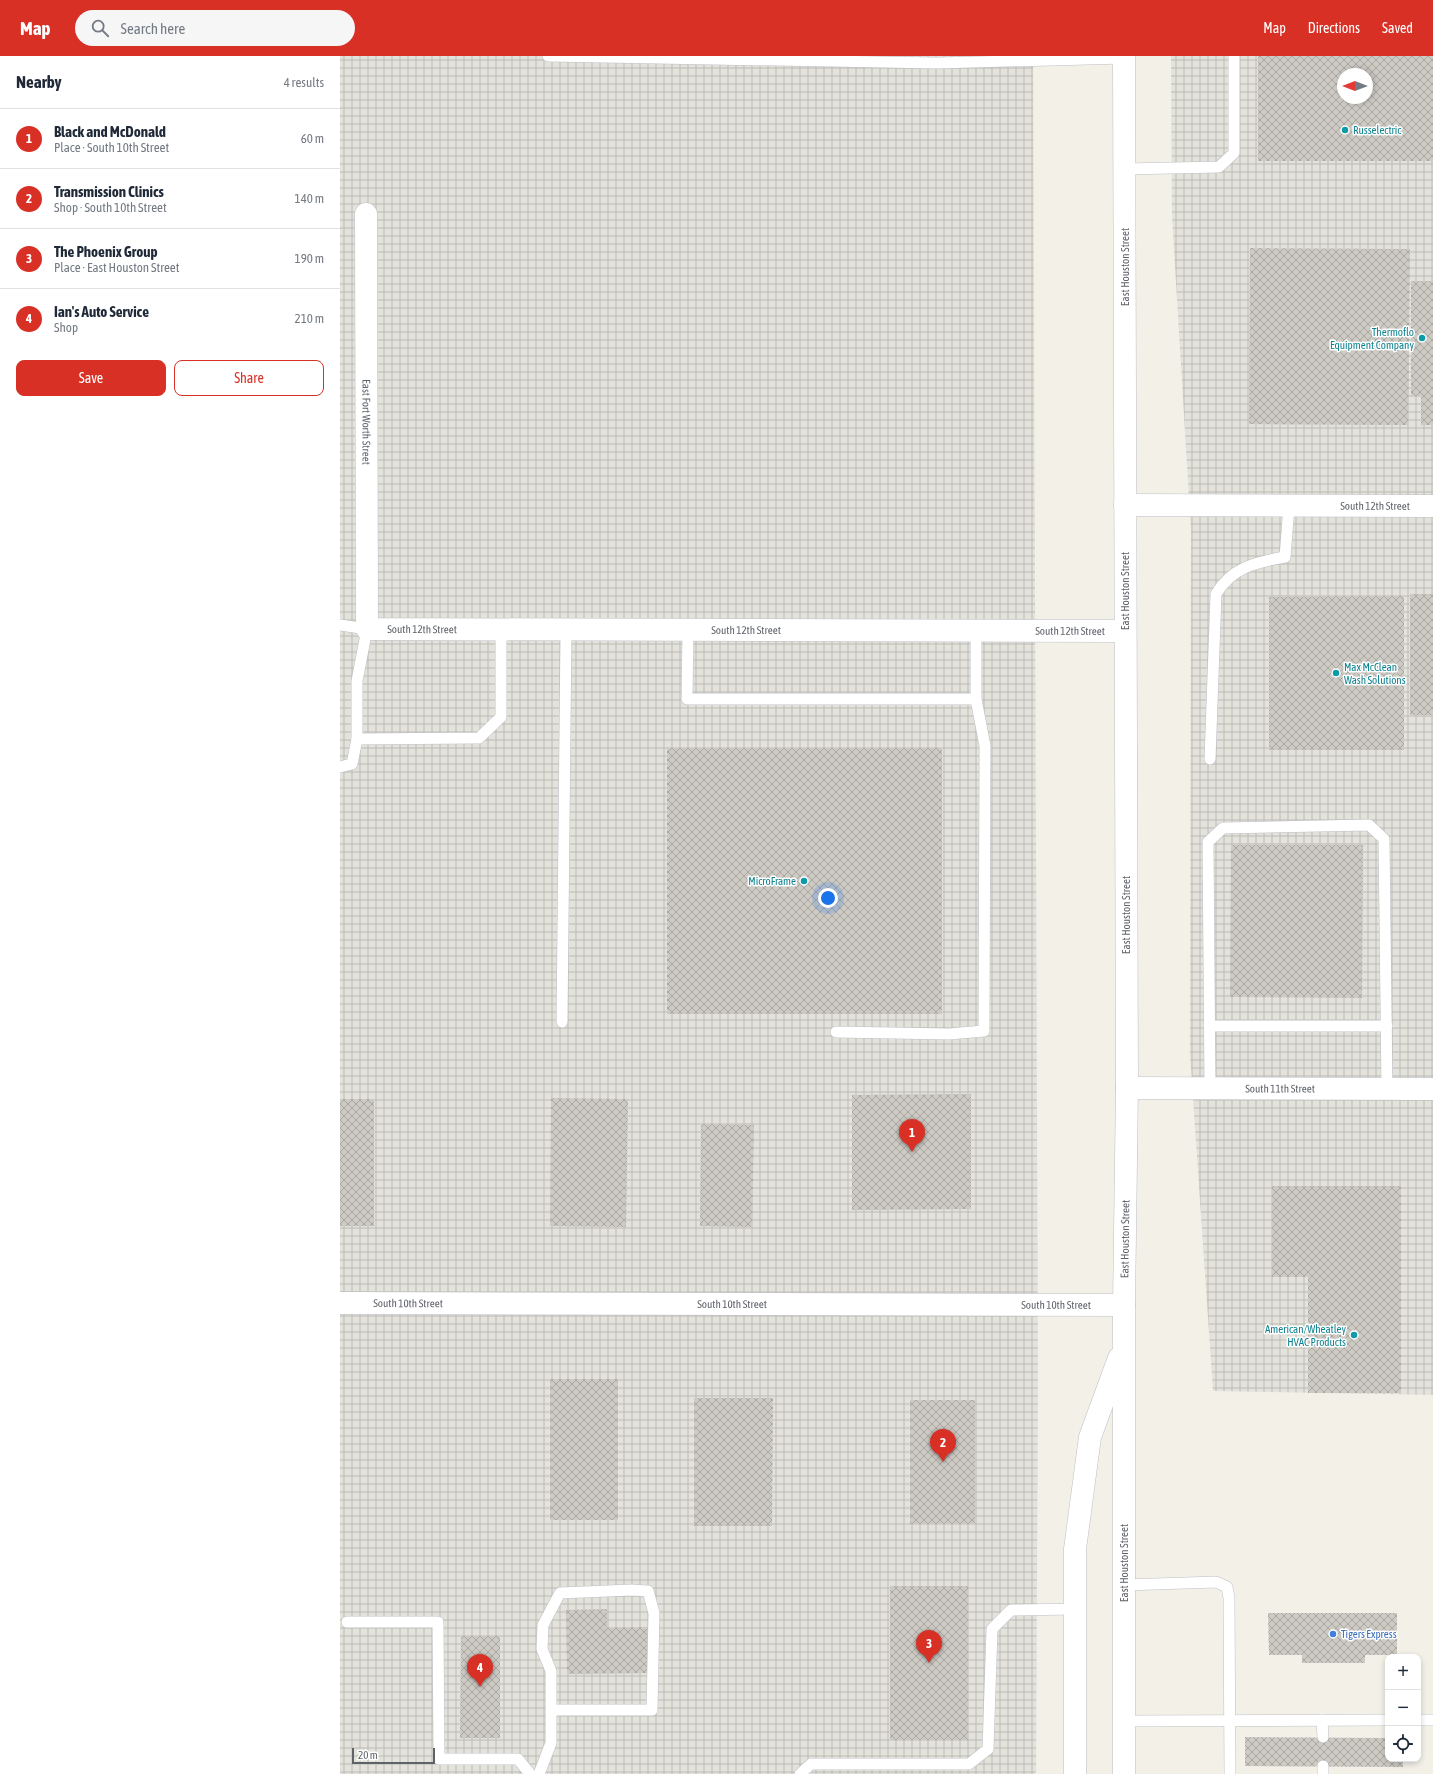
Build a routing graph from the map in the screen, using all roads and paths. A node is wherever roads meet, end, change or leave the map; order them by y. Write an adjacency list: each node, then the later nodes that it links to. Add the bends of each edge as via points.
1 (548, 56): 3 (lane)
2 (1234, 56): 6 (lane, via 1234,153 1219,167)
3 (696, 57): 5 (lane)
4 (1124, 57): 5 (lane); 6 (street, East Houston Street)
5 (937, 60)
6 (1125, 169): 8 (street, East Houston Street)
7 (366, 214): 12 (street, East Fort Worth Street)
8 (1125, 505): 9 (street, South 12th Street); 17 (street, East Houston Street)
9 (1289, 506): 10 (street, South 12th Street); 20 (lane, via 1285,558 1253,563 1223,582 1216,594)
10 (1433, 506)
11 (340, 625): 12 (lane)
12 (367, 629): 13 (street, South 12th Street); 19 (lane, via 357,681)
13 (501, 630): 14 (street, South 12th Street); 19 (lane, via 501,717 479,738)
14 (566, 631): 15 (street, South 12th Street); 22 (lane)
15 (688, 631): 16 (street, South 12th Street); 18 (lane, via 687,699)
16 (976, 631): 17 (street, South 12th Street); 18 (lane)
17 (1125, 631): 26 (street, East Houston Street)
18 (976, 699): 25 (lane, via 985,746 984,1031 949,1034)
19 (357, 739): 21 (lane, via 352,764)
20 (1210, 759)
21 (340, 766)
22 (562, 1022)
23 (1209, 1026): 24 (lane); 24 (lane, via 1208,842 1222,828 1369,825 1384,839); 27 (lane)
24 (1387, 1026): 28 (lane)
25 (836, 1032)
26 (1127, 1088): 27 (street, South 11th Street); 31 (street, East Houston Street)
27 (1210, 1088): 28 (street, South 11th Street)
28 (1387, 1089): 29 (street, South 11th Street)
29 (1433, 1089)
30 (340, 1303): 31 (street, South 10th Street)
31 (1124, 1305): 32 (street, East Houston Street)
32 (1124, 1345): 33 (street, East Houston Street); 34 (street, via 1090,1437 1074,1549)
33 (1124, 1585): 37 (lane, via 1216,1582 1227,1587); 42 (street, East Houston Street)
34 (1074, 1608): 46 (lane, via 1011,1610 992,1629 988,1749 969,1764 811,1764); 47 (street)
35 (347, 1622): 44 (lane, via 438,1622 439,1759 518,1759)
36 (551, 1710): 36 (lane, via 551,1671 542,1649 543,1625 560,1593 648,1591 654,1613 652,1710); 45 (lane, via 551,1743)
37 (1231, 1720): 38 (lane); 42 (lane); 49 (lane)
38 (1322, 1720): 39 (lane); 43 (lane)
39 (1385, 1720)
40 (1421, 1720): 41 (lane)
41 (1433, 1720)
42 (1124, 1721): 48 (street, East Houston Street)
43 (1323, 1737)
44 (530, 1774)
45 (538, 1774)
46 (800, 1774)
47 (1074, 1774)
48 (1124, 1774)
49 (1230, 1774)

